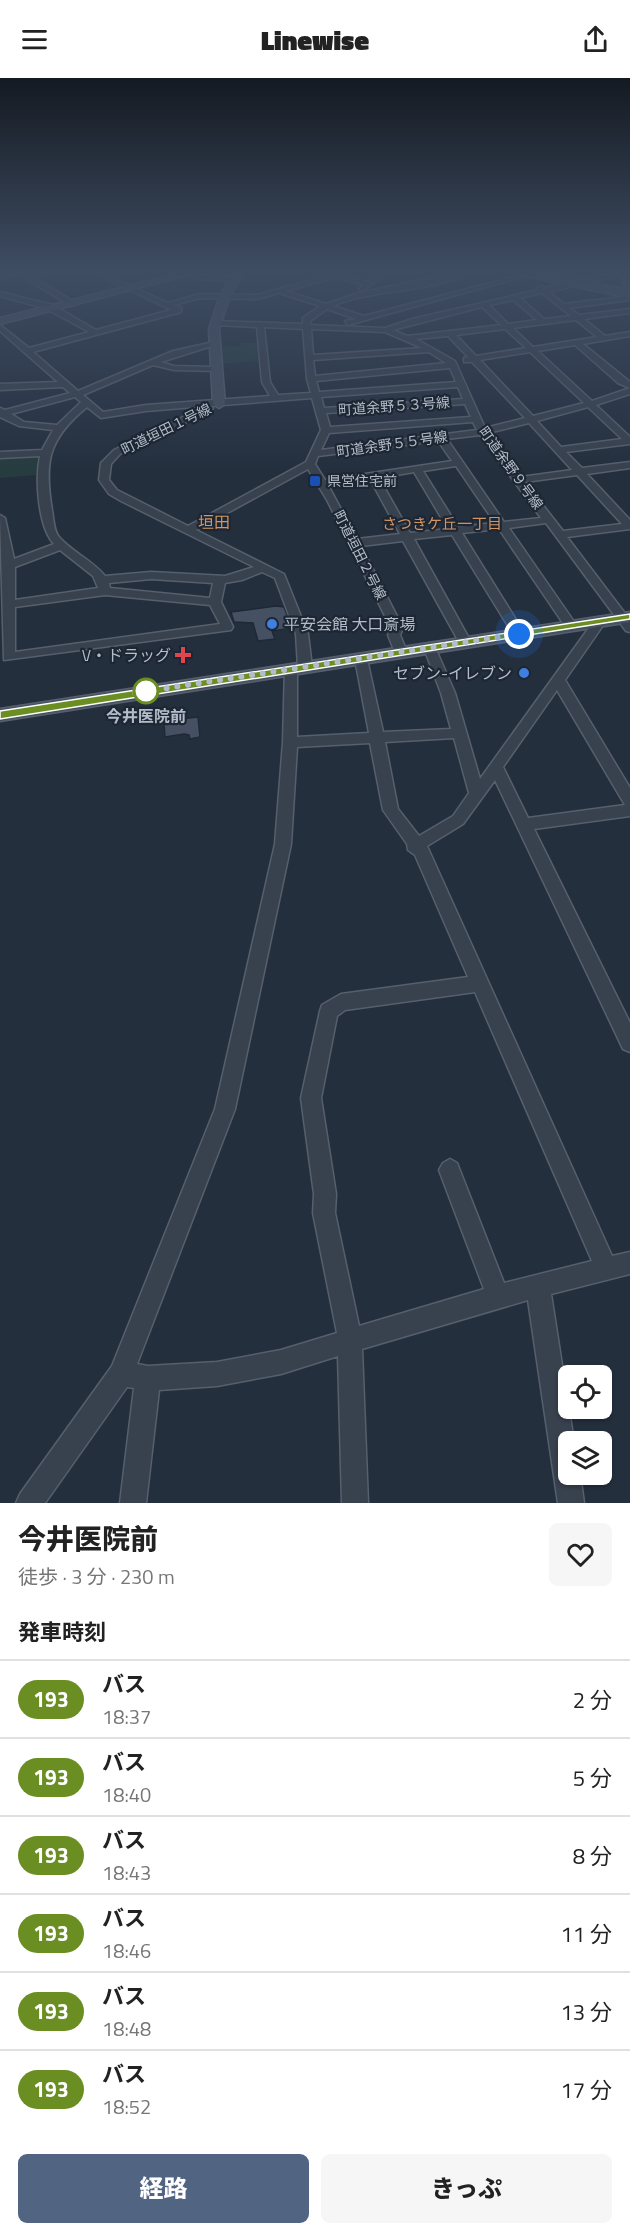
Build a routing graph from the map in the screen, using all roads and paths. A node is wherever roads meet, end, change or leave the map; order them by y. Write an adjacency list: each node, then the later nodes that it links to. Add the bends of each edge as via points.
1 (12, 338): 16 (street)
2 (75, 338): 16 (street)
3 (215, 338): 13 (main road)
4 (262, 338): 30 (street, via 267,382)
5 (307, 338): 17 (street)
6 (369, 338): 7 (street)
7 (400, 338)
8 (408, 338): 14 (street)
9 (455, 338): 18 (street)
10 (520, 338): 15 (street)
11 (600, 338): 12 (street)
12 (577, 343): 15 (street); 25 (street)
13 (214, 344): 19 (street); 21 (main road)
14 (428, 350): 17 (street); 20 (street)
15 (532, 350): 18 (street); 34 (street)
16 (28, 351): 23 (street)
17 (309, 358): 22 (street)
18 (475, 359): 20 (street); 38 (street)
19 (153, 363): 21 (street); 28 (street)
20 (452, 364): 22 (street); 24 (street, 町道余野９号線)
21 (215, 369): 33 (main road)
22 (311, 379): 29 (street)
23 (64, 384): 26 (street); 28 (street)
24 (460, 384): 29 (street); 31 (street, 町道余野９号線)
25 (630, 385)
26 (0, 387)
27 (630, 391): 34 (street, 町道余野５５号線)
28 (76, 393): 32 (street); 36 (street)
29 (315, 394): 30 (street); 35 (street)
30 (275, 398): 33 (street)
31 (468, 401): 35 (street, 町道余野５３号線); 37 (street, 町道余野９号線)
32 (86, 403): 33 (street, via 101,415); 39 (street)
33 (219, 404): 59 (street, 町道垣田１号線, via 125,447 104,469 104,480 113,492)
34 (590, 404): 38 (street, 町道余野５５号線); 43 (street)
35 (320, 411): 40 (street)
36 (1, 413): 39 (street, via 22,424)
37 (476, 419): 40 (street); 41 (street, 町道余野９号線)
38 (531, 420): 41 (street, 町道余野５５号線); 44 (street)
39 (59, 428): 45 (street)
40 (326, 429): 47 (street)
41 (482, 432): 42 (street, 町道余野５５号線); 53 (street, 町道余野９号線)
42 (441, 438): 47 (street, 町道余野５５号線); 48 (street)
43 (628, 443): 44 (street)
44 (559, 450): 51 (street)
45 (44, 453): 46 (street); 64 (street, via 44,492 51,533)
46 (0, 455)
47 (312, 459): 54 (street, 町道垣田２号線); 59 (street)
48 (458, 463): 50 (street); 57 (street)
49 (630, 465): 51 (street)
50 (417, 469): 52 (street); 60 (street)
51 (581, 471): 53 (street); 58 (street)
52 (373, 476): 54 (street); 62 (street)
53 (518, 480): 56 (street, 町道余野９号線)
54 (322, 483): 63 (street, 町道垣田２号線)
55 (0, 519): 65 (street)
56 (548, 520): 57 (street); 61 (street, 町道余野９号線)
57 (501, 525): 60 (street); 73 (street)
58 (630, 526): 61 (street)
59 (189, 530): 66 (street, 町道垣田１号線)
60 (455, 531): 62 (street); 74 (street)
61 (560, 535): 72 (street, 町道余野９号線)
62 (407, 537): 63 (street); 75 (street)
63 (355, 543): 77 (street, 町道垣田２号線, via 397,628 394,635)
64 (63, 545): 65 (street); 68 (street)
65 (4, 565): 70 (street)
66 (263, 567): 67 (street, via 247,577); 79 (street, 町道垣田１号線, via 283,581 302,634)
67 (220, 579): 68 (street, via 144,576); 69 (street)
68 (103, 586): 69 (street); 70 (street)
69 (216, 602): 70 (street, via 227,627 9,657)
70 (7, 604)
71 (600, 621): 72 (main road); 73 (main road); 80 (street)
72 (628, 621)
73 (571, 626): 74 (main road)
74 (519, 634): 75 (main road)
75 (465, 642): 76 (main road)
76 (430, 648): 77 (main road); 82 (street)
77 (401, 652): 78 (main road)
78 (361, 658): 79 (main road); 83 (street)
79 (297, 668): 81 (main road); 84 (street, 町道垣田１号線)
80 (558, 680): 85 (street); 87 (street)
81 (0, 715)
82 (459, 733): 83 (street); 86 (street)
83 (377, 737): 84 (street); 90 (street, via 391,810)
84 (290, 741): 99 (street, 町道垣田１号線, via 283,844 225,1109)
85 (496, 767): 86 (street); 89 (street)
86 (476, 792): 90 (street, via 458,820)
87 (630, 801)
88 (630, 810): 89 (street)
89 (524, 824): 92 (street)
90 (414, 846): 91 (street, via 422,852)
91 (480, 983): 95 (street); 98 (street, via 341,1002 329,1011 311,1098 325,1194 324,1213)
92 (630, 1043)
93 (450, 1170): 97 (street)
94 (630, 1263): 95 (street)
95 (607, 1269): 96 (street)
96 (538, 1288): 97 (street); 104 (street)
97 (498, 1296): 98 (street)
98 (351, 1341): 100 (street, via 217,1374); 103 (street)
99 (121, 1374): 100 (street); 101 (street, 町道垣田１号線)
100 (148, 1378): 102 (street)
101 (29, 1503)
102 (133, 1503)
103 (355, 1503)
104 (571, 1503)

